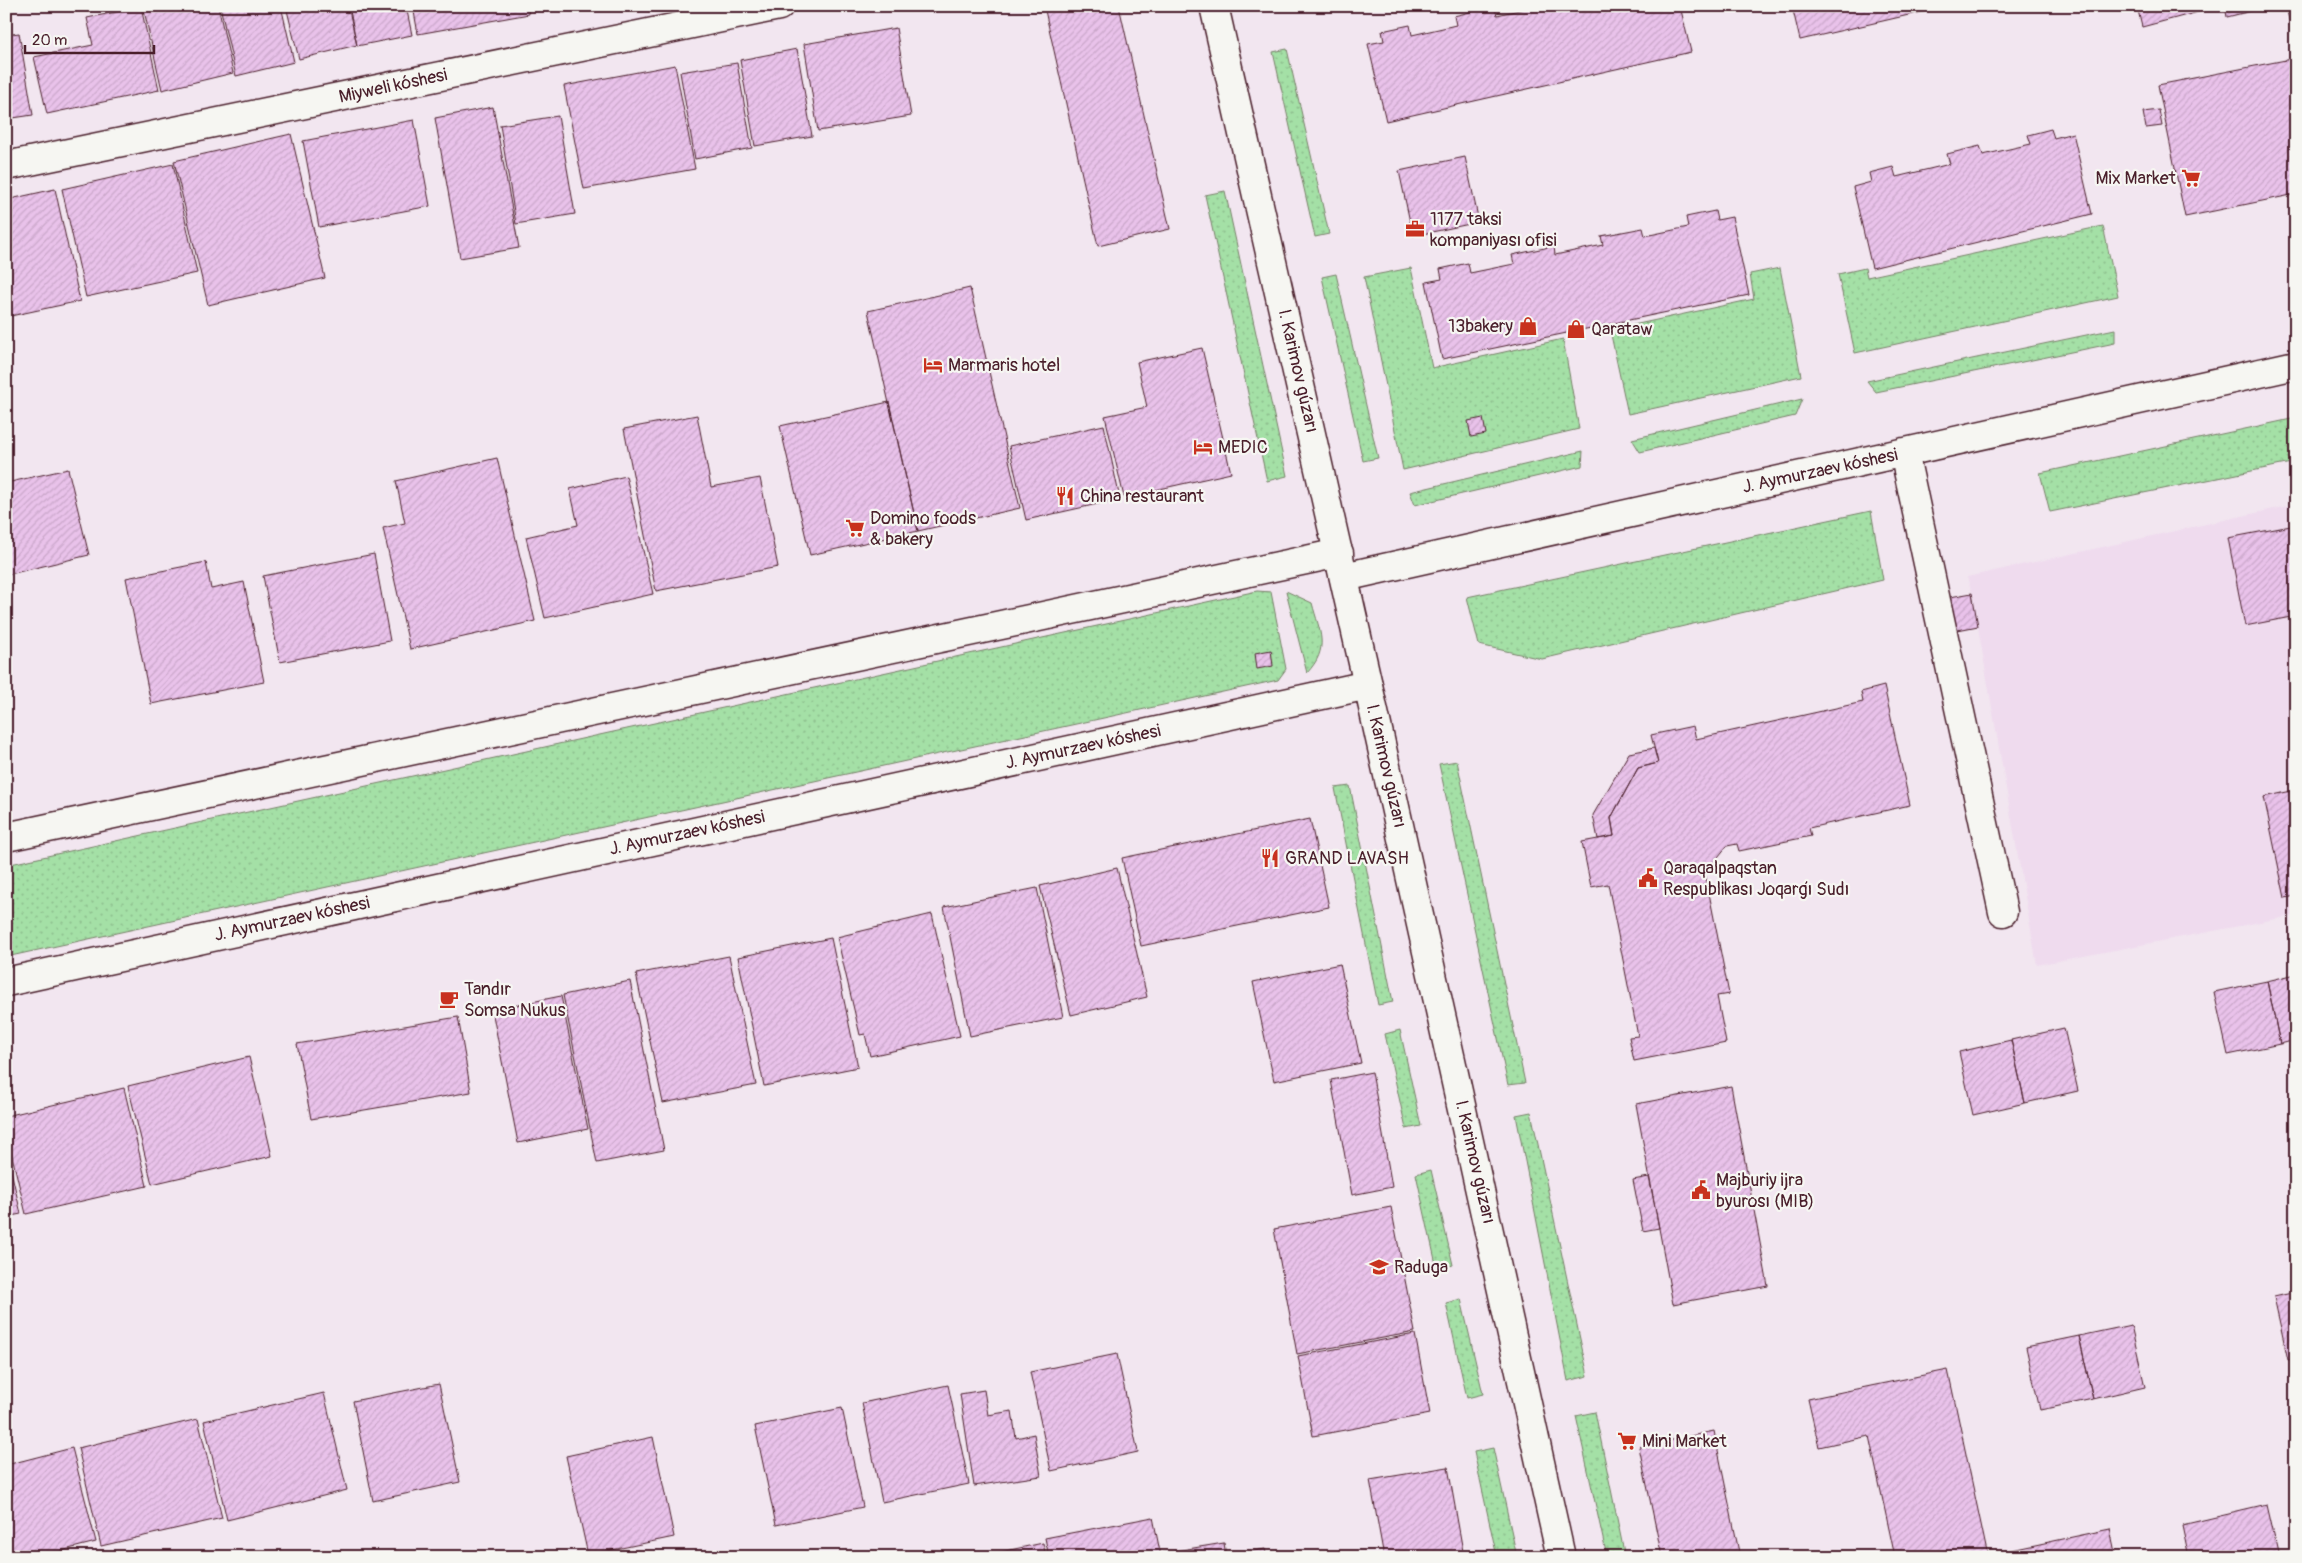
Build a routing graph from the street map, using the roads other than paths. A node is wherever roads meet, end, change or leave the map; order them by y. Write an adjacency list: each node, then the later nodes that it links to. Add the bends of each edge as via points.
1 (779, 6): 3 (street, Miyweli kóshesi)
2 (1214, 6): 6 (street, I. Karimov gúzarı)
3 (6, 166)
4 (2296, 365): 5 (street, J. Aymurzaev kóshesi)
5 (1904, 452): 6 (street, J. Aymurzaev kóshesi); 9 (street)
6 (1341, 565): 7 (street, I. Karimov gúzarı); 8 (street, J. Aymurzaev kóshesi)
7 (1368, 685): 10 (street, J. Aymurzaev kóshesi); 11 (street, I. Karimov gúzarı)
8 (6, 837)
9 (2003, 912)
10 (6, 982)
11 (1561, 1557)

